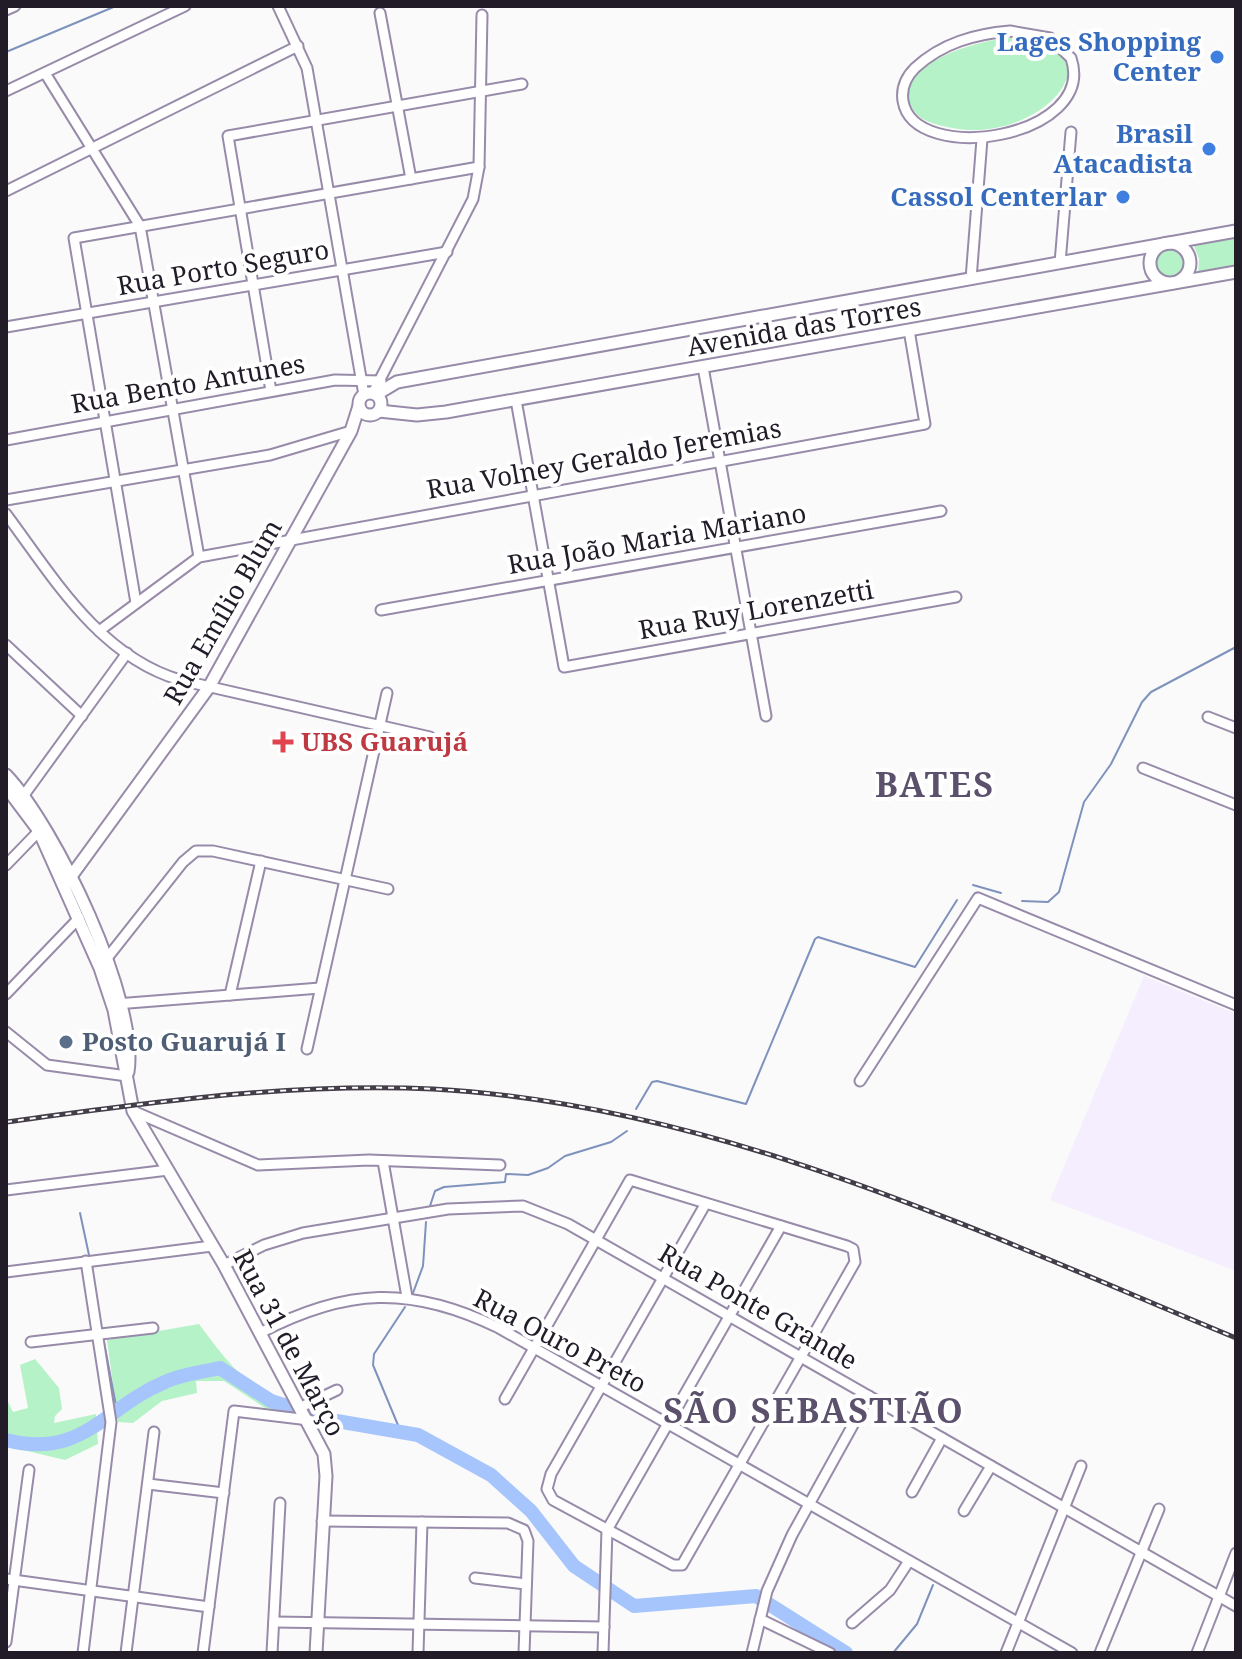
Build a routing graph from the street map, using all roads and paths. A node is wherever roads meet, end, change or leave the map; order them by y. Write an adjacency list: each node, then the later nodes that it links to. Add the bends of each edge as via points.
1 (15, 6): 4 (street)
2 (185, 6): 8 (street)
3 (278, 6): 7 (street)
4 (6, 10)
5 (380, 13): 12 (street)
6 (482, 15): 11 (street, Rua Emílio Blum)
7 (298, 46): 13 (street); 16 (street)
8 (45, 73): 10 (street); 16 (street)
9 (522, 84): 11 (street)
10 (6, 91)
11 (481, 91): 12 (street); 17 (street, Rua Emílio Blum)
12 (397, 106): 13 (street); 18 (street)
13 (315, 121): 20 (street); 21 (street, via 228,136)
14 (1071, 132): 26 (street)
15 (982, 139): 15 (street, via 1035,123 1068,97 1073,65 1057,42 1010,31 972,36 939,50 911,72 902,97 915,122 941,133); 29 (street)
16 (91, 149): 19 (street); 22 (street)
17 (479, 167): 18 (street); 25 (street, Rua Emílio Blum, via 473,199)
18 (411, 179): 20 (street)
19 (6, 191)
20 (327, 193): 21 (street); 27 (street)
21 (240, 209): 22 (street); 31 (street)
22 (140, 226): 32 (street); 33 (street, via 74,238)
23 (1236, 231): 24 (main road, Avenida das Torres)
24 (1170, 243): 26 (main road, Avenida das Torres); 30 (main road, via 1189,259 1188,272); 30 (main road, via 1153,252 1150,265 1155,277)
25 (447, 252): 27 (street, Rua Porto Seguro); 38 (street, Rua Emílio Blum)
26 (1060, 263): 29 (main road, Avenida das Torres)
27 (340, 271): 31 (street, Rua Porto Seguro); 37 (street)
28 (1236, 272): 30 (main road, Avenida das Torres)
29 (971, 279): 39 (main road, Avenida das Torres)
30 (1173, 284): 35 (main road, Avenida das Torres)
31 (253, 285): 32 (street, Rua Porto Seguro); 40 (street)
32 (153, 302): 33 (street, Rua Porto Seguro); 43 (street)
33 (87, 313): 34 (street, Rua Porto Seguro); 44 (street)
34 (6, 327)
35 (909, 330): 36 (main road, Avenida das Torres); 47 (street, Rua Volney Geraldo Jeremias, via 925,424)
36 (703, 367): 41 (main road, Avenida das Torres); 47 (street)
37 (362, 380): 38 (street, Rua Bento Antunes); 40 (street, Rua Bento Antunes); 42 (street)
38 (379, 381): 39 (street, Avenida das Torres); 42 (street, Rua Emílio Blum)
39 (397, 382): 42 (main road, Avenida das Torres)
40 (271, 391): 43 (street, Rua Bento Antunes)
41 (516, 400): 42 (main road, Avenida das Torres, via 430,415); 50 (street)
42 (370, 402): 45 (main road, Rua Emílio Blum)
43 (172, 410): 44 (street, Rua Bento Antunes); 48 (street)
44 (105, 422): 46 (street, Rua Bento Antunes); 49 (street)
45 (351, 431): 48 (street, via 270,455); 54 (main road, Rua Emílio Blum)
46 (6, 440)
47 (720, 460): 50 (street, Rua Volney Geraldo Jeremias); 55 (street)
48 (183, 470): 49 (street); 56 (street)
49 (116, 481): 51 (street); 59 (street)
50 (533, 494): 54 (street, Rua Volney Geraldo Jeremias); 57 (street)
51 (6, 500)
52 (941, 511): 55 (street, Rua João Maria Mariano)
53 (6, 514): 61 (street)
54 (291, 540): 56 (street, Rua Volney Geraldo Jeremias); 65 (main road, Rua Emílio Blum)
55 (736, 547): 57 (street, Rua João Maria Mariano); 62 (street)
56 (199, 557): 59 (street)
57 (548, 580): 60 (street, Rua João Maria Mariano); 62 (street, Rua Ruy Lorenzetti, via 564,667)
58 (956, 597): 62 (street, Rua Ruy Lorenzetti)
59 (136, 603): 61 (street)
60 (381, 610)
61 (99, 631): 64 (street)
62 (751, 634): 68 (street)
63 (6, 645): 67 (street)
64 (127, 653): 65 (street, via 164,676); 67 (street)
65 (209, 687): 70 (street); 82 (main road, Rua Emílio Blum)
66 (387, 693): 70 (street)
67 (82, 716): 76 (street)
68 (766, 716)
69 (1208, 717): 71 (street)
70 (379, 726): 72 (street); 81 (street)
71 (1236, 728)
72 (430, 737)
73 (1143, 768): 77 (street)
74 (6, 775): 76 (main road, Rua 31 de Março)
75 (6, 787): 78 (main road, Rua 31 de Março)
76 (24, 795): 82 (main road, Rua 31 de Março)
77 (1236, 805)
78 (39, 831): 80 (street); 82 (main road, Rua 31 de Março)
79 (261, 861): 81 (street); 85 (street, via 204,850 189,855); 88 (street)
80 (6, 865)
81 (345, 879): 83 (street); 86 (street)
82 (67, 882): 84 (main road, Rua 31 de Março); 85 (main road, Rua 31 de Março)
83 (388, 889)
84 (79, 918): 85 (main road, Rua 31 de Março); 87 (street)
85 (103, 964): 89 (main road, Rua 31 de Março)
86 (320, 988): 88 (street); 92 (street)
87 (6, 994)
88 (230, 995): 89 (street)
89 (117, 1004): 93 (main road, Rua 31 de Março, via 130,1054)
90 (1236, 1005): 94 (street, via 978,898)
91 (6, 1032): 93 (street, via 47,1065)
92 (307, 1049)
93 (127, 1076): 95 (main road, Rua 31 de Março)
94 (860, 1081)
95 (133, 1111): 96 (street, via 258,1165); 98 (main road, Rua 31 de Março)
96 (383, 1161): 97 (street); 101 (street)
97 (500, 1165)
98 (168, 1170): 99 (street); 104 (main road, Rua 31 de Março)
99 (6, 1190)
100 (706, 1203): 102 (street); 103 (street, via 630,1180); 108 (street)
101 (393, 1217): 103 (street, Rua Ponte Grande, via 523,1206); 106 (street, Rua Ponte Grande, via 278,1240); 109 (street)
102 (781, 1226): 110 (street); 116 (street, via 847,1246 855,1254)
103 (596, 1240): 108 (street, Rua Ponte Grande); 115 (street)
104 (212, 1246): 105 (street); 106 (main road, Rua 31 de Março)
105 (86, 1261): 107 (street); 113 (street)
106 (224, 1265): 112 (main road, Rua 31 de Março)
107 (6, 1272)
108 (663, 1278): 110 (street, Rua Ponte Grande); 117 (street)
109 (407, 1297): 112 (street, Rua Ouro Preto, via 321,1305); 115 (street, Rua Ouro Preto, via 478,1318)
110 (729, 1316): 116 (street, Rua Ponte Grande); 122 (street)
111 (153, 1328): 113 (street)
112 (260, 1333): 121 (main road, Rua 31 de Março)
113 (98, 1334): 114 (street); 146 (street, via 111,1422)
114 (31, 1342)
115 (534, 1348): 117 (street, Rua Ouro Preto); 120 (street)
116 (801, 1357): 119 (street, Rua Ponte Grande); 125 (street)
117 (601, 1386): 122 (street, Rua Ouro Preto); 139 (street, via 547,1489 553,1500)
118 (337, 1390): 121 (street)
119 (869, 1396): 124 (street, Rua Ponte Grande); 133 (street)
120 (505, 1399)
121 (306, 1415): 131 (street, via 234,1411); 137 (main road, Rua 31 de Março, via 326,1465)
122 (668, 1424): 125 (street, Rua Ouro Preto); 139 (street)
123 (154, 1432): 129 (street)
124 (942, 1438): 126 (street, Rua Ponte Grande); 130 (street)
125 (739, 1464): 133 (street, Rua Ouro Preto); 139 (street, via 679,1567)
126 (991, 1466): 134 (street, Rua Ponte Grande); 136 (street)
127 (1081, 1466): 134 (street)
128 (29, 1470): 144 (street)
129 (148, 1484): 131 (street); 148 (street)
130 (912, 1492)
131 (224, 1493): 150 (street)
132 (280, 1503): 152 (street)
133 (807, 1503): 142 (street, Rua Ouro Preto); 151 (street)
134 (1064, 1508): 140 (street, Rua Ponte Grande); 154 (street)
135 (1159, 1509): 140 (street)
136 (964, 1511)
137 (322, 1521): 138 (street); 153 (main road, Rua 31 de Março)
138 (422, 1522): 145 (street, via 508,1523 524,1530); 156 (street)
139 (607, 1530): 158 (street)
140 (1141, 1552): 147 (street, Rua Ponte Grande); 172 (street)
141 (1236, 1553): 147 (street)
142 (909, 1561): 154 (street, Rua Ouro Preto); 155 (street, via 890,1590)
143 (475, 1578): 145 (street)
144 (10, 1580): 146 (street); 159 (street)
145 (526, 1584): 157 (street)
146 (91, 1591): 148 (street); 160 (street)
147 (1219, 1596): 149 (street, Rua Ponte Grande); 173 (street)
148 (133, 1597): 150 (street); 161 (street)
149 (1236, 1606)
150 (209, 1607): 162 (street)
151 (760, 1619): 168 (street); 169 (street)
152 (274, 1622): 153 (street); 163 (street)
153 (317, 1622): 156 (street); 164 (main road, Rua 31 de Março)
154 (1018, 1622): 170 (street); 171 (street, Rua Ouro Preto)
155 (852, 1623)
156 (419, 1624): 157 (street); 165 (street)
157 (525, 1626): 158 (street); 166 (street)
158 (604, 1627): 167 (street)
159 (6, 1642)
160 (83, 1653)
161 (126, 1653)
162 (203, 1653)
163 (272, 1653)
164 (316, 1653)
165 (418, 1653)
166 (524, 1653)
167 (603, 1653)
168 (752, 1653)
169 (830, 1653)
170 (1006, 1653)
171 (1072, 1653)
172 (1100, 1653)
173 (1197, 1653)

